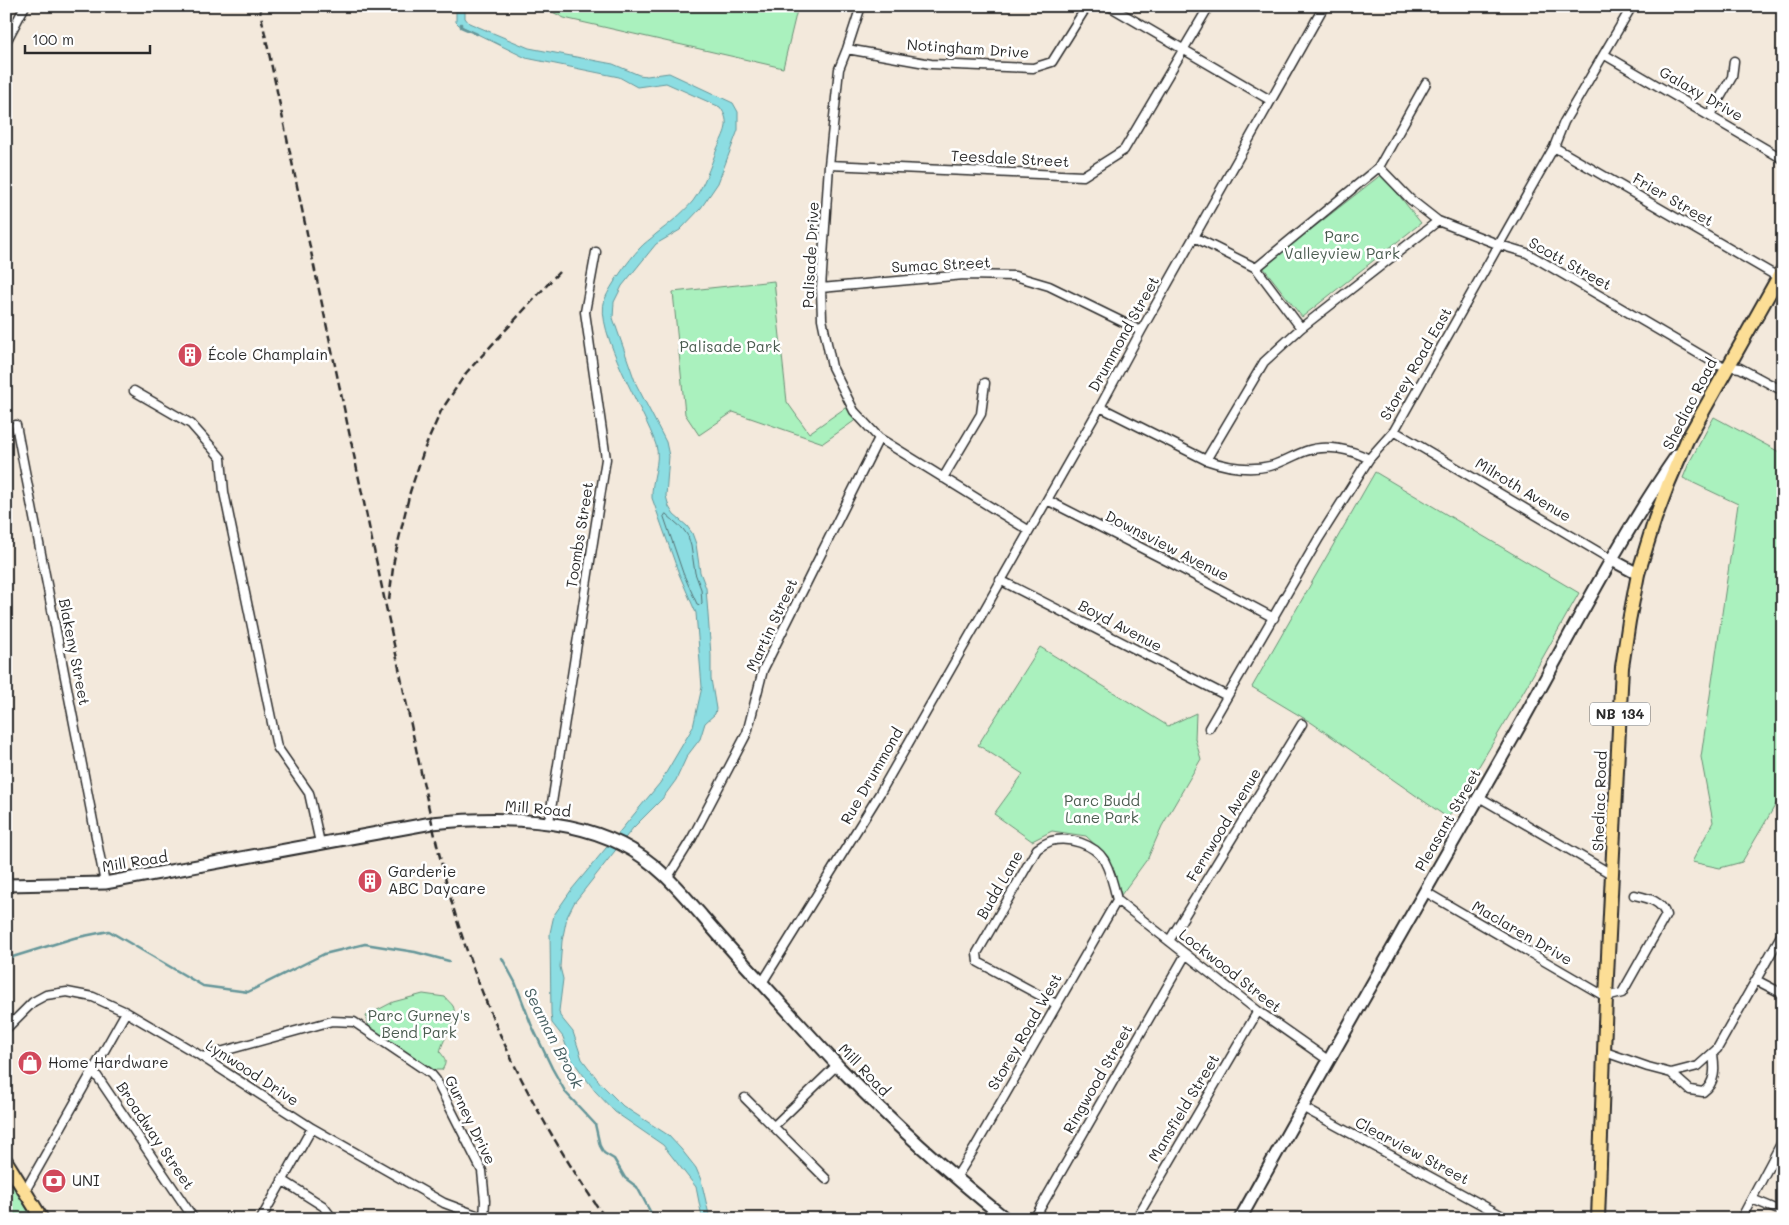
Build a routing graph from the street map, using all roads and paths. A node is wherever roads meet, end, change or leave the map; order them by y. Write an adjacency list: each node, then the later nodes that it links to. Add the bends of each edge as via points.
1 (25, 6): 8 (street)
2 (861, 6): 10 (street, Palisade Drive)
3 (1088, 6): 10 (street, Notingham Drive, via 1052,62 1034,68 931,64)
4 (1109, 6): 9 (street)
5 (1209, 6): 9 (street, Teesdale Street)
6 (1632, 6): 11 (street, Storey Road East)
7 (1323, 8): 14 (street, Drummond Street)
8 (6, 42)
9 (1184, 49): 14 (street); 18 (street, Teesdale Street, via 1124,150 1083,176)
10 (847, 50): 18 (street, Palisade Drive, via 838,69)
11 (1605, 55): 15 (street, Galaxy Drive); 16 (street, Storey Road East, via 1564,122)
12 (1734, 61): 15 (street, via 1732,77)
13 (1426, 83): 19 (street)
14 (1270, 100): 21 (street, Drummond Street)
15 (1710, 115): 17 (street, Galaxy Drive)
16 (1554, 147): 22 (street, Storey Road East); 25 (street, Frier Street)
17 (1783, 159)
18 (829, 165): 26 (street, Palisade Drive)
19 (1379, 167): 20 (street, Scott Street, via 1410,199); 24 (street)
20 (1438, 221): 22 (street, Scott Street); 27 (street)
21 (1194, 237): 24 (street); 28 (street, Drummond Street)
22 (1500, 245): 29 (street, Scott Street, via 1527,253 1718,365); 35 (street, Storey Road East)
23 (596, 252): 51 (street, Toombs Street, via 585,312 606,459)
24 (1256, 268): 27 (street)
25 (1780, 273): 29 (main road, Shediac Road / NB 134)
26 (821, 288): 28 (street, Sumac Street, via 964,275 1015,276 1049,286); 36 (street, Palisade Drive, via 822,319 832,367 854,411)
27 (1301, 328): 39 (street, via 1264,362)
28 (1141, 331): 33 (street, Drummond Street)
29 (1728, 365): 32 (street, Scott Street); 37 (main road, Shediac Road / NB 134)
30 (985, 383): 40 (street, via 981,414)
31 (134, 391): 52 (street, via 191,424 220,458 224,492 276,747 309,793)
32 (1783, 391)
33 (1100, 407): 39 (street); 41 (street, Drummond Street)
34 (16, 425): 56 (street, Blakeny Street)
35 (1394, 431): 38 (street, Storey Road East); 43 (street, Milroth Avenue)
36 (879, 438): 40 (street, Palisade Drive); 55 (street, Martin Street, via 764,670 747,733)
37 (1687, 440): 43 (street, Pleasant Street, via 1651,492); 44 (main road, Shediac Road / NB 134, via 1655,520)
38 (1369, 459): 39 (street, via 1337,448 1307,450 1270,466 1244,468); 46 (street, Storey Road East)
39 (1206, 460)
40 (943, 478): 42 (street, Palisade Drive)
41 (1046, 500): 42 (street, Drummond Street); 46 (street, Downsview Avenue)
42 (1028, 530): 45 (street, Drummond Street)
43 (1612, 560): 44 (street, Milroth Avenue); 50 (street, Pleasant Street)
44 (1638, 574): 54 (main road, Shediac Road / NB 134, via 1622,667)
45 (1000, 580): 47 (street, Boyd Avenue); 65 (street, Rue Drummond, via 875,801)
46 (1274, 618): 47 (street, Storey Road East)
47 (1227, 696): 49 (street, Storey Road East)
48 (1302, 724): 62 (street, Fernwood Avenue)
49 (1209, 728)
50 (1479, 797): 54 (street); 58 (street, Pleasant Street)
51 (548, 822): 52 (street, Mill Road, via 450,821); 55 (street, Mill Road, via 600,834 640,855)
52 (320, 843): 56 (street, Mill Road)
53 (6, 873): 57 (street)
54 (1613, 875): 67 (main road, Shediac Road / NB 134)
55 (668, 877): 65 (street, Mill Road)
56 (105, 883): 57 (street, Mill Road)
57 (7, 885)
58 (1424, 891): 67 (street, Maclaren Drive); 75 (street, Pleasant Street)
59 (1634, 895): 67 (street, via 1653,900 1664,908 1666,915 1622,993)
60 (1117, 900): 62 (street, Lockwood Street); 68 (street, Storey Road West); 68 (street, Budd Lane, via 1112,876 1102,857 1088,846 1070,840 1051,841 1037,849 977,953 978,962)
61 (1783, 932): 64 (street)
62 (1169, 941): 63 (street, Lockwood Street)
63 (1186, 954): 69 (street, Lockwood Street); 97 (street, Ringwood Street)
64 (1756, 980): 66 (street); 73 (street)
65 (762, 983): 76 (street, Mill Road)
66 (1783, 994)
67 (1606, 998): 72 (main road, Shediac Road / NB 134)
68 (1056, 1004): 85 (street, Storey Road West)
69 (1258, 1011): 75 (street, Lockwood Street); 98 (street, Mansfield Street)
70 (126, 1012): 71 (street, Lynwood Drive, via 93,997 67,992 46,995 33,1002); 74 (street, Lynwood Drive); 77 (street)
71 (6, 1029)
72 (1605, 1052): 78 (street); 101 (main road, Shediac Road / NB 134)
73 (1713, 1054): 78 (street, via 1698,1066); 78 (street, via 1714,1077 1703,1092 1690,1090)
74 (202, 1057): 82 (street, Lynwood Drive); 95 (street, Gurney Drive, via 332,1021 354,1022 436,1080 482,1171)
75 (1328, 1060): 80 (street, Pleasant Street)
76 (837, 1065): 81 (street); 85 (street, Mill Road, via 898,1126)
77 (93, 1070): 88 (street); 92 (street, Broadway Street)
78 (1672, 1072)
79 (745, 1098): 81 (street)
80 (1302, 1107): 99 (street, Pleasant Street); 100 (street, Clearview Street)
81 (774, 1126): 86 (street)
82 (312, 1128): 87 (street); 95 (street, Lynwood Drive, via 444,1202)
83 (1783, 1140): 89 (street)
84 (6, 1161): 88 (main road)
85 (957, 1176): 96 (street, Mill Road)
86 (826, 1179)
87 (282, 1180): 93 (street); 94 (street, via 322,1206)
88 (25, 1191): 91 (main road)
89 (1752, 1199): 90 (street); 102 (street)
90 (1783, 1212)
91 (42, 1219)
92 (194, 1219)
93 (261, 1219)
94 (333, 1219)
95 (484, 1219)
96 (1006, 1219)
97 (1034, 1219)
98 (1136, 1219)
99 (1240, 1219)
100 (1508, 1219)
101 (1598, 1219)
102 (1741, 1219)

